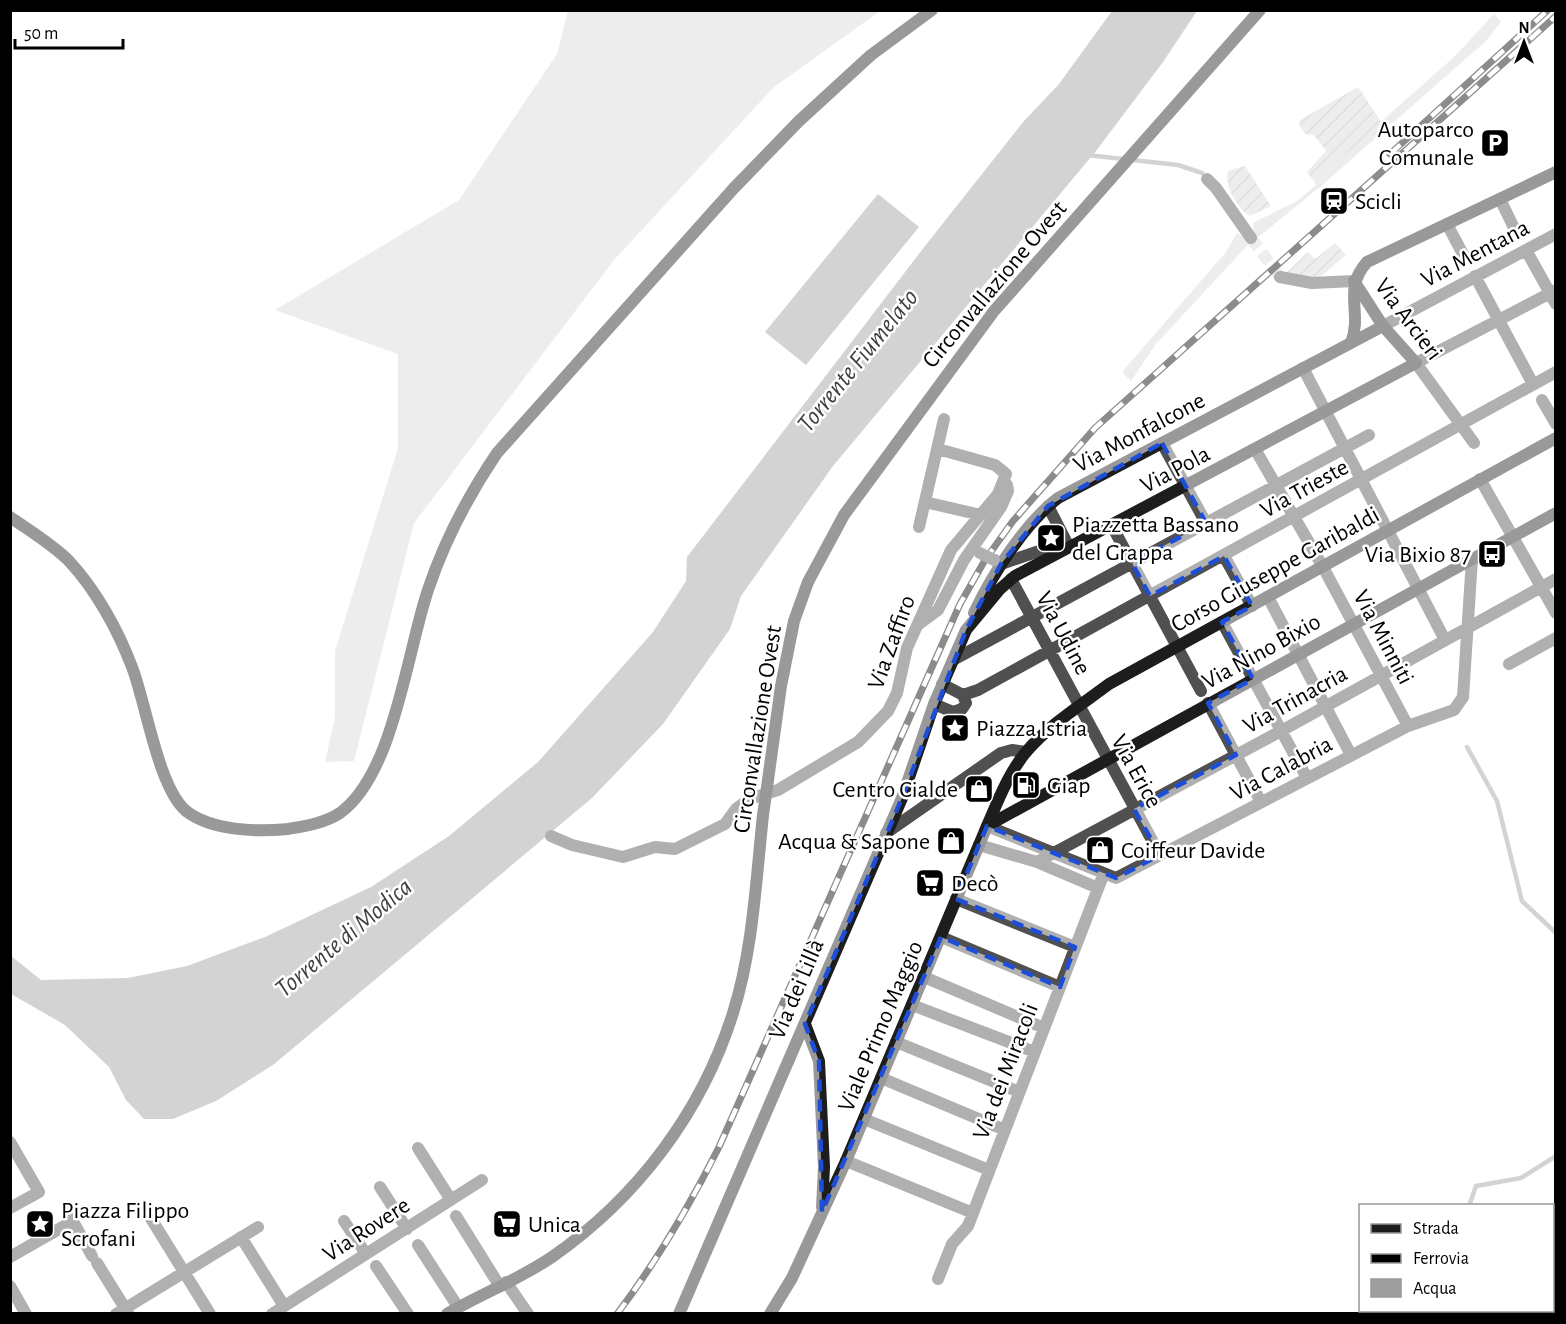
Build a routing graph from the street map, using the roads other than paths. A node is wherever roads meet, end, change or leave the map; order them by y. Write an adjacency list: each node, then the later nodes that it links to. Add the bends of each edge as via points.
1 (932, 10): 44 (main road, via 871,55 799,121 497,453 480,478 435,570 387,739 374,769 339,813 308,826 250,830 212,823 185,810 167,783 119,636 68,560)
2 (1260, 10): 142 (main road, Circonvallazione Ovest, bridge, via 993,311 844,515 808,582 794,621 781,686 747,948 730,1022 705,1082 681,1125 645,1173 588,1229 550,1258)
3 (1554, 176): 5 (main road)
4 (1207, 179): 9 (street)
5 (1500, 199): 6 (main road); 7 (street)
6 (1448, 224): 11 (street); 14 (main road, via 1367,262)
7 (1516, 232)
8 (1556, 234): 10 (street, Via Mentana)
9 (1251, 238)
10 (1526, 250): 12 (street, Via Mentana); 15 (street)
11 (1466, 258)
12 (1475, 276): 16 (street); 17 (street, Via Mentana)
13 (1280, 277): 14 (street, Via Arcieri, via 1312,283)
14 (1354, 282): 17 (main road, Via Arcieri); 18 (main road, via 1356,318)
15 (1554, 296): 16 (street)
16 (1498, 320): 19 (street); 22 (street)
17 (1383, 326): 18 (main road, Via Monfalcone); 19 (main road, Via Arcieri)
18 (1351, 343): 20 (main road, Via Monfalcone)
19 (1416, 363): 24 (main road, Via Pola); 26 (street, Via Arcieri)
20 (1303, 368): 24 (street); 31 (main road, Via Monfalcone)
21 (1556, 372): 22 (street, Via Trieste)
22 (1533, 384): 26 (street, Via Trieste)
23 (1542, 400): 27 (street)
24 (1326, 411): 32 (street); 34 (main road, Via Pola)
25 (944, 419): 33 (street)
26 (1460, 424): 30 (street, Via Arcieri); 37 (street, Via Trieste)
27 (1556, 424)
28 (1369, 435): 32 (street)
29 (1556, 438): 36 (main road, Corso Giuseppe Garibaldi)
30 (1474, 442)
31 (1162, 443): 38 (street); 41 (main road, Via Monfalcone)
32 (1345, 447): 37 (street); 39 (street)
33 (938, 449): 35 (street, via 995,465); 40 (street)
34 (1255, 449): 38 (main road, Via Pola); 39 (street, Via Minniti)
35 (1006, 474): 43 (street, Via Zaffiro, via 998,494); 52 (street, via 1008,491)
36 (1480, 479): 49 (main road, Corso Giuseppe Garibaldi); 50 (street)
37 (1362, 480): 45 (street, Via Trieste); 49 (street)
38 (1186, 486): 46 (street); 47 (main road, Via Pola)
39 (1275, 486): 45 (street, Via Minniti); 46 (street)
40 (925, 502): 43 (street); 48 (street)
41 (1048, 506): 51 (street); 55 (main road, Via Monfalcone)
42 (1556, 513): 50 (main road, Via Nino Bixio)
43 (981, 515): 68 (street, Via Zaffiro, via 951,550)
44 (10, 517)
45 (1293, 517): 53 (street, Via Trieste); 57 (street, Via Minniti)
46 (1206, 523): 56 (street)
47 (1112, 526): 51 (main road, Via Pola); 56 (street)
48 (919, 527)
49 (1388, 530): 57 (main road, Corso Giuseppe Garibaldi); 61 (street)
50 (1513, 536): 54 (main road, Via Nino Bixio); 60 (street)
51 (1067, 544): 55 (street, via 1050,545); 58 (main road, Via Pola)
52 (975, 550): 55 (street, bridge); 68 (street, via 938,610)
53 (1224, 556): 62 (street, Via Trieste); 64 (street)
54 (1472, 559): 61 (main road, Via Nino Bixio); 70 (street)
55 (998, 562): 71 (main road, Via Monfalcone)
56 (1132, 563): 62 (street); 66 (street)
57 (1323, 567): 63 (main road, Corso Giuseppe Garibaldi); 69 (street, Via Minniti)
58 (1011, 579): 66 (street, Via Udine); 71 (main road, Via Pola)
59 (1556, 579): 60 (street, Via Trinacria)
60 (1541, 587): 65 (street); 70 (street, Via Trinacria)
61 (1417, 589): 69 (main road, Via Nino Bixio); 73 (street)
62 (1150, 596): 74 (street); 75 (street, Via Trieste)
63 (1268, 597): 64 (main road, Corso Giuseppe Garibaldi); 76 (street)
64 (1252, 606): 67 (main road, Corso Giuseppe Garibaldi)
65 (1556, 613)
66 (1032, 618): 75 (street, Via Udine); 77 (street)
67 (1222, 622): 74 (main road, Corso Giuseppe Garibaldi); 80 (street)
68 (918, 624): 99 (street, Via Zaffiro, via 897,693 877,725 813,770 778,790 749,799 725,824 675,849 655,847 623,857)
69 (1353, 624): 76 (main road, Via Nino Bixio); 79 (street, Via Minniti)
70 (1467, 627): 73 (street, Via Trinacria); 88 (street, Via Calabria, via 1463,697 1454,710)
71 (966, 630): 77 (main road, Via Pola)
72 (1556, 638): 78 (street)
73 (1445, 640): 79 (street, Via Trinacria)
74 (1177, 647): 82 (street); 87 (main road, Corso Giuseppe Garibaldi, via 1109,684)
75 (1050, 652): 83 (street, Via Trieste); 87 (street, Via Udine)
76 (1300, 654): 80 (main road, Via Nino Bixio); 86 (street)
77 (953, 660): 81 (main road, Via Pola)
78 (1509, 664)
79 (1381, 676): 86 (street, Via Trinacria); 88 (street, Via Minniti)
80 (1253, 679): 84 (main road, Via Nino Bixio); 89 (street)
81 (942, 684): 83 (street); 85 (main road, Via Pola)
82 (1201, 691)
83 (963, 695): 85 (street, via 966,703 953,712)
84 (1208, 703): 91 (street); 93 (main road, Via Nino Bixio)
85 (934, 704): 98 (main road, Via dei Lillà)
86 (1326, 705): 89 (street, Via Trinacria); 92 (street)
87 (1079, 707): 90 (main road, Corso Giuseppe Garibaldi); 93 (street, Via Erice)
88 (1408, 726): 92 (street, Via Calabria)
89 (1281, 731): 91 (street, Via Trinacria); 94 (street)
90 (1026, 752): 97 (main road, Viale Primo Maggio, via 1005,785); 98 (street, via 1001,753)
91 (1236, 755): 95 (street); 96 (street, Via Trinacria)
92 (1351, 755): 94 (street, Via Calabria)
93 (1106, 760): 96 (street, Via Erice); 97 (main road, Via Nino Bixio)
94 (1307, 778): 95 (street, Via Calabria)
95 (1262, 802): 102 (street, Via Calabria)
96 (1134, 809): 101 (street, Via Trinacria); 102 (street, Via Erice)
97 (987, 826): 100 (main road, Viale Primo Maggio); 101 (street)
98 (886, 833): 112 (main road, Via dei Lillà)
99 (551, 836)
100 (979, 845): 103 (street); 106 (main road, Viale Primo Maggio)
101 (1055, 854): 103 (street, Via Trinacria); 104 (street)
102 (1160, 855): 104 (street, Via Calabria, via 1116,878)
103 (1037, 862): 105 (street)
104 (1104, 873): 105 (street, Via dei Miracoli)
105 (1098, 888): 108 (street, Via dei Miracoli)
106 (956, 899): 107 (main road, Viale Primo Maggio); 108 (street)
107 (940, 937): 109 (main road, Viale Primo Maggio); 110 (street)
108 (1075, 947): 110 (street, Via dei Miracoli)
109 (924, 977): 111 (main road, Viale Primo Maggio); 113 (street)
110 (1060, 987): 113 (street, Via dei Miracoli)
111 (912, 1005): 114 (main road, Viale Primo Maggio); 115 (street)
112 (805, 1024): 129 (main road, via 819,1060); 152 (main road, Via dei Lillà)
113 (1044, 1028): 115 (street, Via dei Miracoli)
114 (896, 1042): 116 (main road, Viale Primo Maggio); 117 (street)
115 (1035, 1052): 117 (street, Via dei Miracoli)
116 (881, 1078): 118 (main road, Viale Primo Maggio); 119 (street)
117 (1019, 1092): 119 (street, Via dei Miracoli)
118 (864, 1119): 122 (main road, Viale Primo Maggio); 123 (street)
119 (1005, 1130): 123 (street, Via dei Miracoli)
120 (10, 1142): 127 (street, via 39,1192)
121 (418, 1148): 126 (street)
122 (846, 1161): 129 (main road, Viale Primo Maggio); 130 (street)
123 (989, 1170): 130 (street, Via dei Miracoli)
124 (482, 1180): 126 (street, Via Rovere)
125 (380, 1187): 134 (street)
126 (451, 1200): 134 (street, Via Rovere)
127 (10, 1208)
128 (147, 1212): 140 (street)
129 (822, 1212): 153 (main road, Viale Primo Maggio, via 792,1278)
130 (973, 1213): 141 (street, Via dei Miracoli, via 968,1226 952,1244)
131 (456, 1216): 142 (street)
132 (344, 1221): 137 (street)
133 (258, 1227): 135 (street)
134 (407, 1228): 137 (street, Via Rovere)
135 (241, 1237): 140 (street); 144 (street)
136 (418, 1245): 145 (street)
137 (366, 1254): 144 (street, Via Rovere)
138 (10, 1257): 146 (street, via 70,1216)
139 (376, 1266): 150 (street)
140 (186, 1272): 146 (street); 147 (street)
141 (938, 1279)
142 (502, 1283): 145 (main road, Circonvallazione Ovest); 151 (street)
143 (10, 1286): 148 (street)
144 (284, 1306): 149 (street, Via Rovere)
145 (453, 1310)
146 (123, 1312)
147 (204, 1312)
148 (26, 1314)
149 (272, 1314)
150 (408, 1314)
151 (528, 1314)
152 (679, 1314)
153 (770, 1314)

